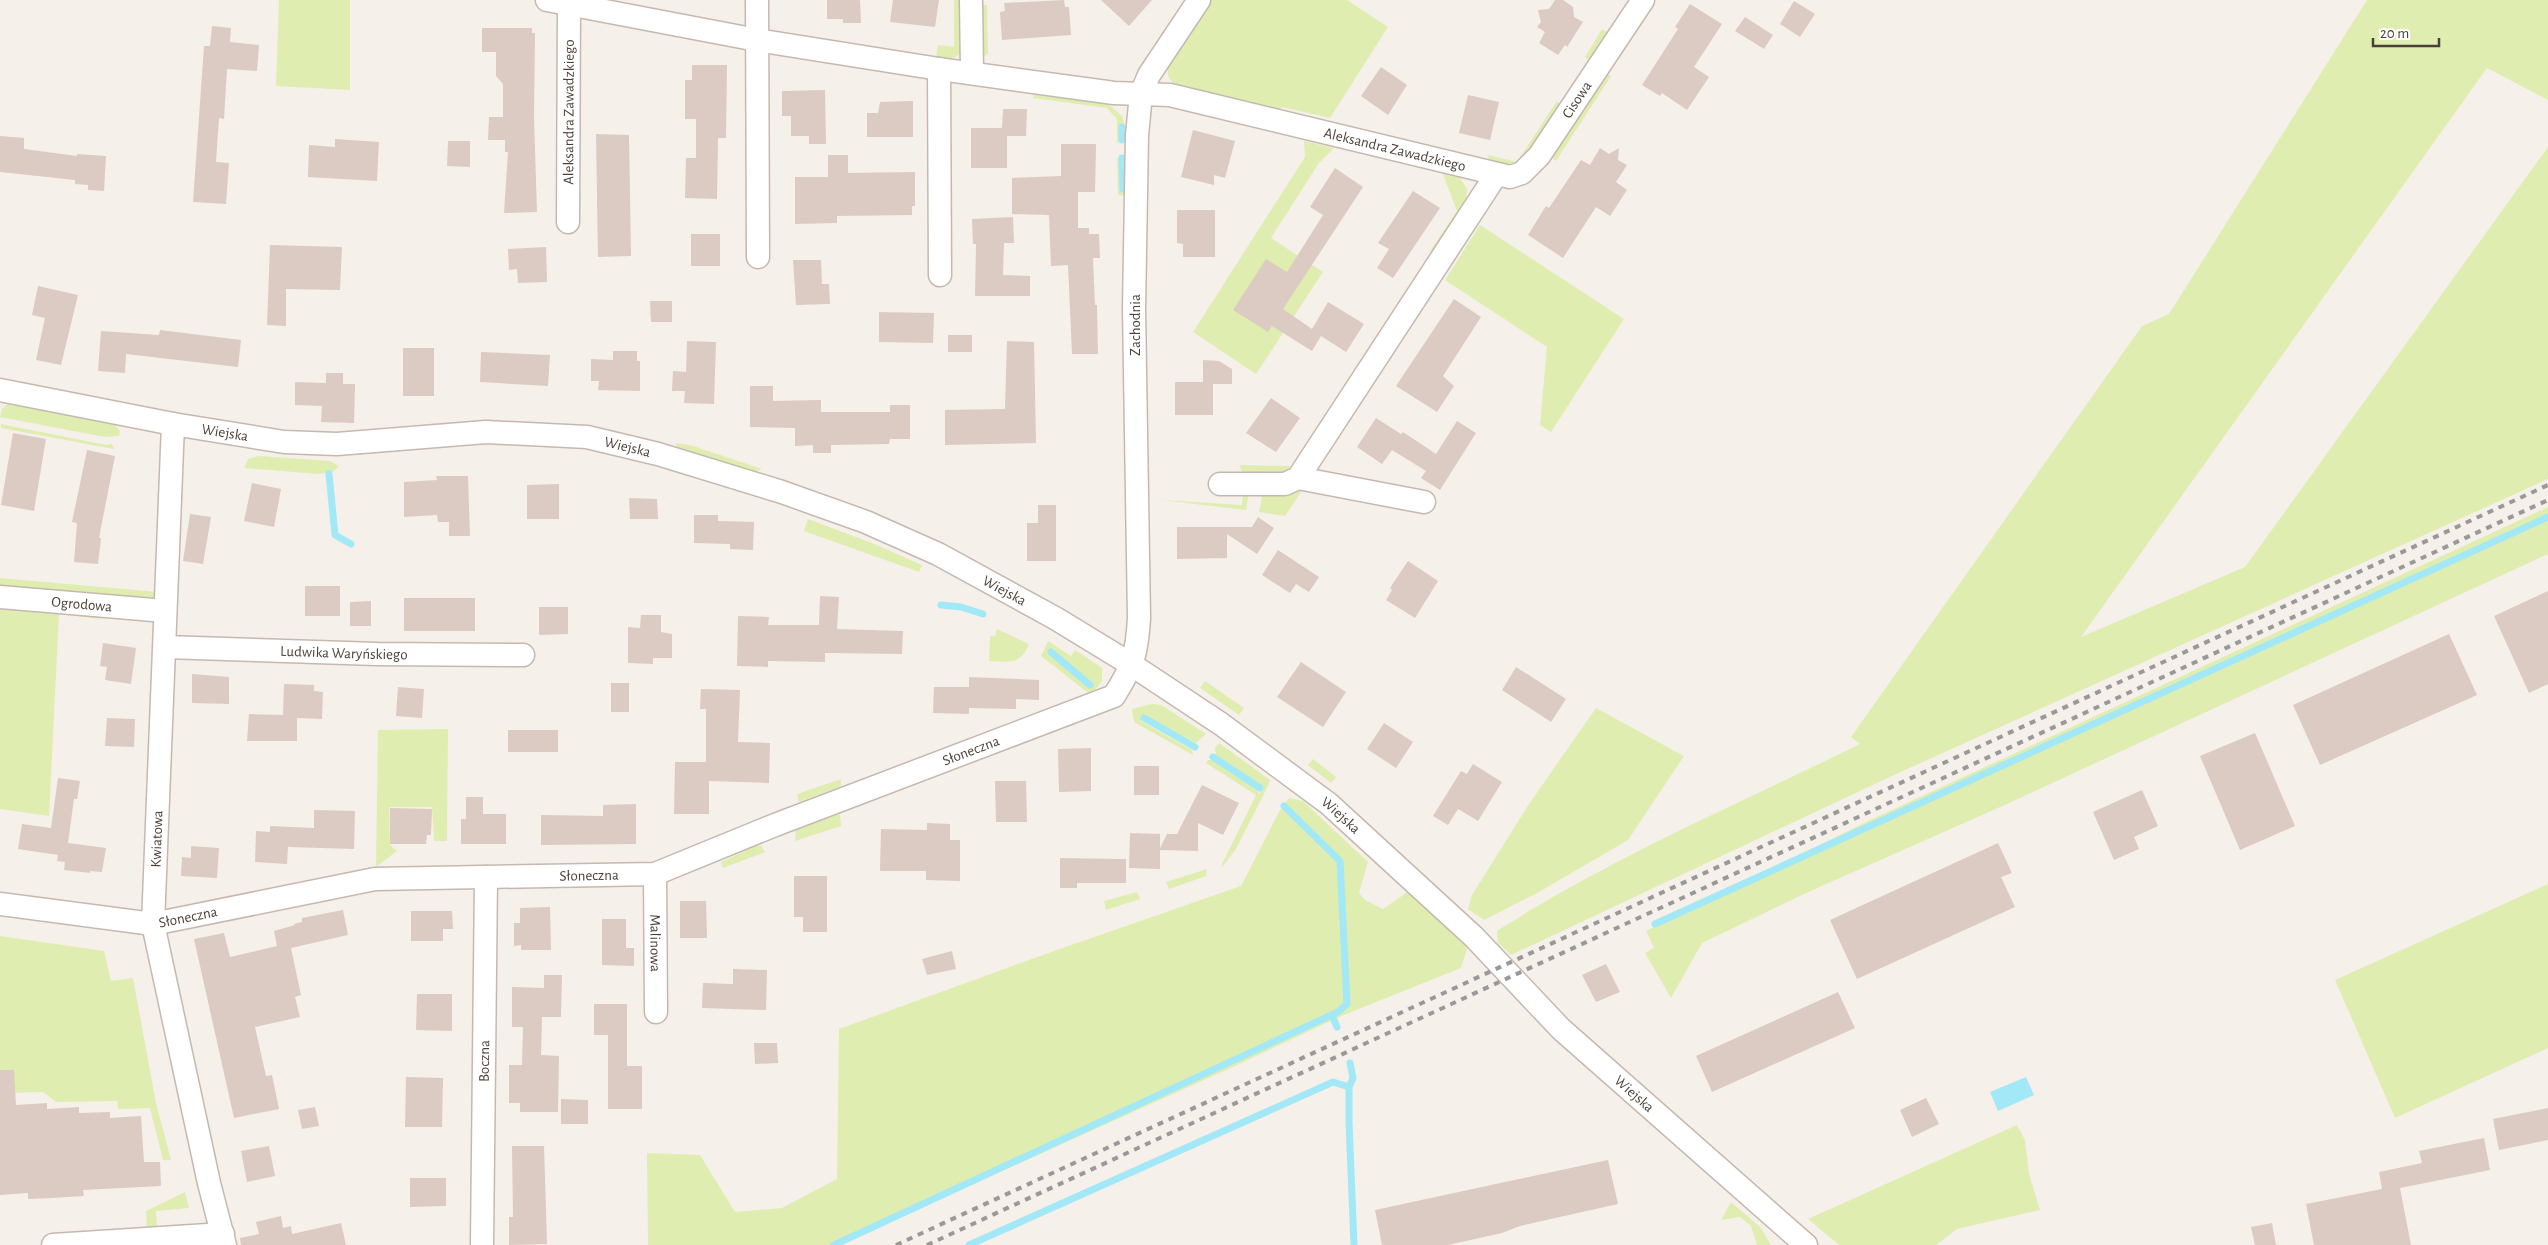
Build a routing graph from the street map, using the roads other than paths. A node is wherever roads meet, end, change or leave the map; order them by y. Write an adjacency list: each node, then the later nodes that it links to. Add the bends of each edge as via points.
1 (757, 0): 6 (street)
2 (971, 0): 8 (street)
3 (1199, 0): 9 (street, Zachodnia, via 1159,60)
4 (1643, 0): 10 (street, Cisowa, via 1539,156 1522,173 1510,177)
5 (558, 2): 6 (street, Aleksandra Zawadzkiego); 11 (street, Aleksandra Zawadzkiego)
6 (757, 40): 7 (street, Aleksandra Zawadzkiego); 12 (street)
7 (939, 68): 8 (street, Aleksandra Zawadzkiego); 13 (street)
8 (972, 72): 9 (street, Aleksandra Zawadzkiego)
9 (1141, 94): 10 (street, Aleksandra Zawadzkiego, via 1170,95); 23 (street, Zachodnia, via 1137,135 1134,309 1139,618)
10 (1496, 175): 16 (street)
11 (568, 222)
12 (758, 257)
13 (940, 275)
14 (0, 390): 15 (street, Wiejska)
15 (174, 424): 20 (street, Kwiatowa); 23 (street, Wiejska, via 284,442 337,444 486,432 528,432 587,436 637,448 782,492 897,535 1017,596)
16 (1298, 478): 17 (street, via 1285,484); 18 (street)
17 (1220, 484)
18 (1424, 502)
19 (0, 598): 20 (street, Ogrodowa)
20 (165, 611): 21 (street, Kwiatowa)
21 (165, 647): 22 (street, Ludwika Waryńskiego, via 377,654); 27 (street, Kwiatowa)
22 (523, 654)
23 (1132, 665): 24 (street, Słoneczna, via 1114,696); 32 (street, Wiejska, via 1221,724 1329,804 1474,937 1561,1030)
24 (655, 874): 25 (street, Słoneczna); 28 (street, Malinowa)
25 (486, 877): 27 (street, Słoneczna, via 375,879); 31 (street, Boczna)
26 (0, 904): 27 (street, Słoneczna)
27 (153, 924): 29 (street, Kwiatowa)
28 (656, 1012)
29 (224, 1239): 30 (street)
30 (53, 1245)
31 (482, 1245)
32 (1806, 1245)

